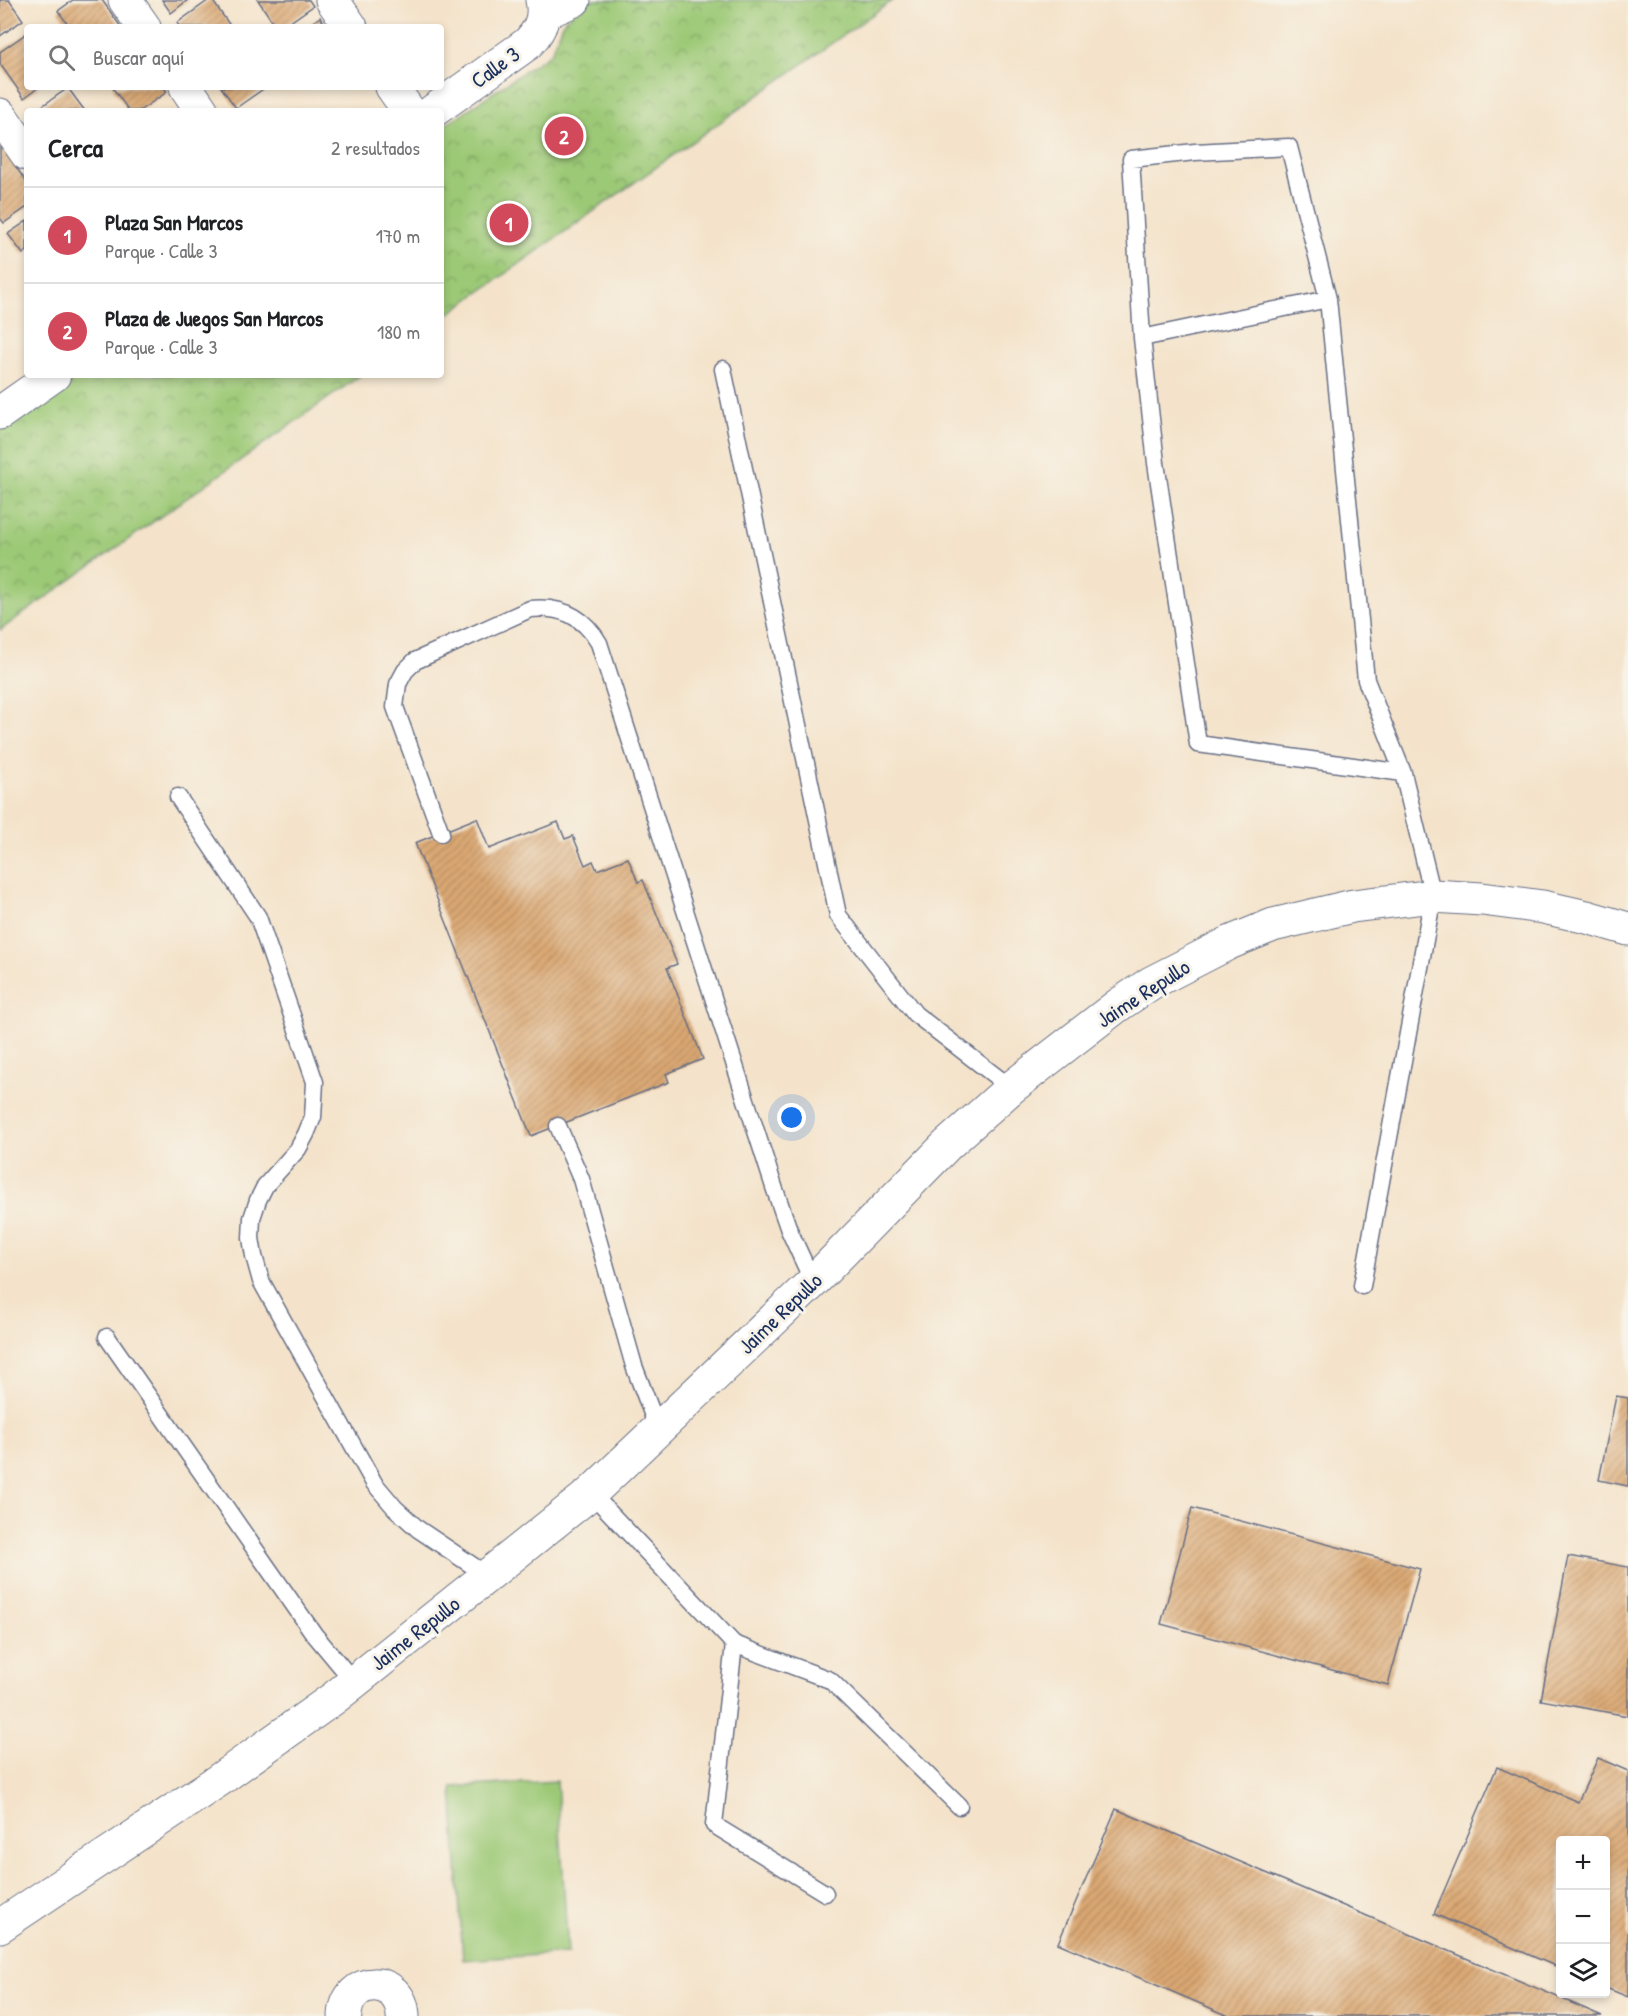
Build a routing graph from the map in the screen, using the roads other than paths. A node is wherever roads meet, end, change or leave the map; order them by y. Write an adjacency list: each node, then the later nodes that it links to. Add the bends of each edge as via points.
1 (125, 0): 5 (street)
2 (332, 0): 6 (street)
3 (574, 0): 4 (street)
4 (543, 7): 11 (street, Calle 3, via 536,36)
5 (142, 24)
6 (349, 24)
7 (188, 90): 9 (street)
8 (394, 90): 10 (street)
9 (200, 108)
10 (407, 108)
11 (437, 108)
12 (0, 115): 13 (street)
13 (24, 150)
14 (1328, 299): 15 (lane); 15 (lane, via 1289,147 1131,159); 19 (lane, via 1366,680)
15 (1142, 338): 19 (lane, via 1156,463 1198,744)
16 (723, 369): 24 (lane, via 838,915 915,1014)
17 (49, 378): 18 (street)
18 (1, 410)
19 (1403, 773): 22 (lane)
20 (178, 797): 31 (lane, via 258,917 315,1082 313,1117 306,1134 265,1186 252,1218 251,1238 261,1281 374,1483 418,1529)
21 (441, 832): 26 (lane, via 395,707 398,684 405,671 415,661 530,609 561,610 575,617 593,632 599,643 774,1187)
22 (1433, 896): 23 (street, Jaime Repullo, via 1543,907); 24 (street, Jaime Repullo, via 1353,906 1273,925 1229,943 1151,983); 27 (lane)
23 (1628, 929)
24 (1011, 1088): 26 (street, Jaime Repullo, via 947,1144)
25 (558, 1126): 29 (lane, via 581,1179 634,1366)
26 (813, 1282): 29 (street, Jaime Repullo)
27 (1362, 1286)
28 (107, 1337): 33 (lane, via 314,1634)
29 (658, 1429): 30 (street, Jaime Repullo)
30 (591, 1494): 31 (street, Jaime Repullo); 32 (lane)
31 (488, 1576): 33 (street, Jaime Repullo)
32 (734, 1644): 34 (lane, via 830,1680); 35 (lane, via 714,1825)
33 (354, 1682): 36 (street, Jaime Repullo, via 219,1780)
34 (959, 1806)
35 (825, 1893)
36 (0, 1926)
37 (337, 2016): 38 (street)
38 (345, 2016): 39 (street, via 356,1990 374,1984 391,1990 402,2006)
39 (403, 2016)

